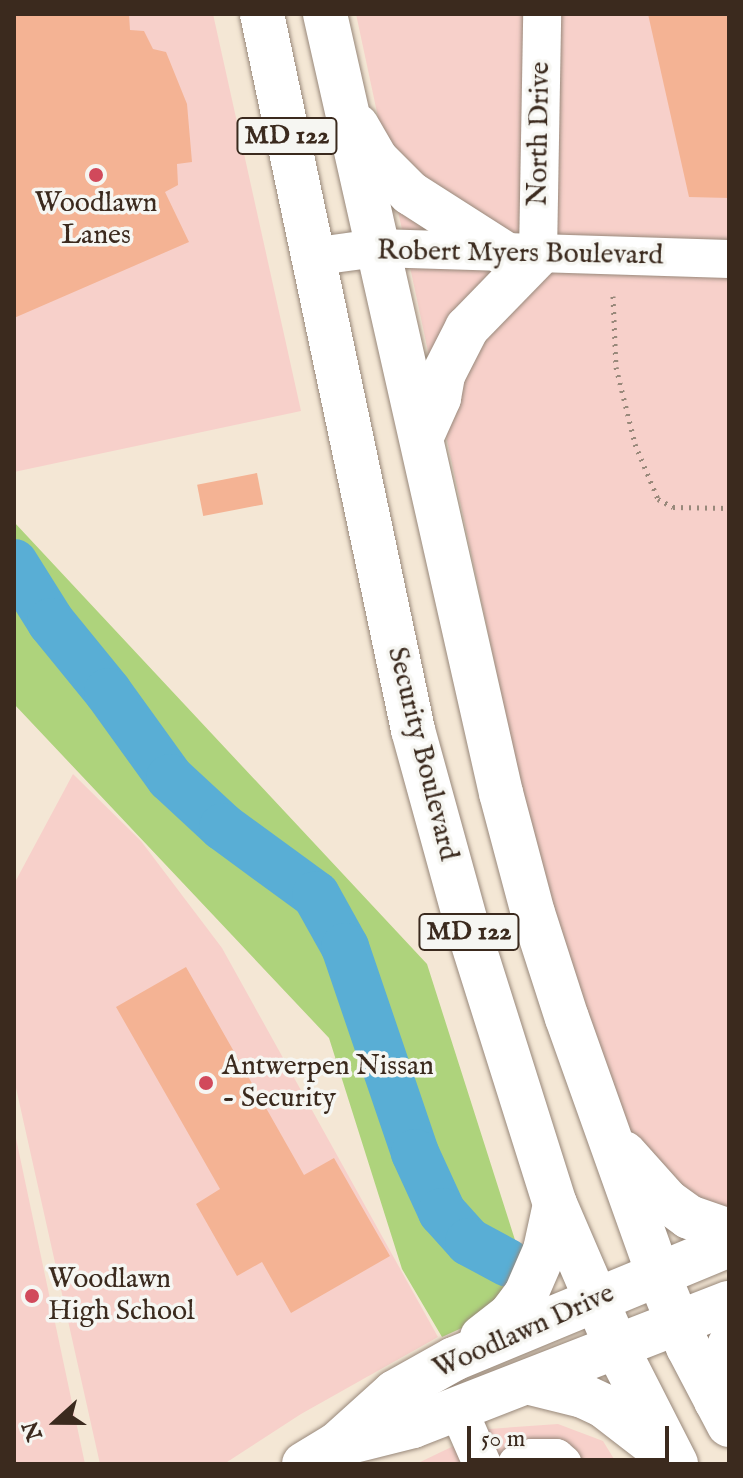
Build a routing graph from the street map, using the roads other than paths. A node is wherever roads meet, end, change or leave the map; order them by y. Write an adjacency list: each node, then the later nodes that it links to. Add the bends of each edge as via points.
1 (262, 14): 7 (main road, Security Boulevard / MD 122)
2 (325, 14): 4 (main road, MD 122)
3 (542, 14): 6 (street, North Drive)
4 (345, 107): 5 (main road, MD 122); 6 (main road, via 377,160 410,193)
5 (377, 248): 6 (street, Robert Myers Boulevard); 7 (street, Robert Myers Boulevard); 9 (main road, MD 122)
6 (521, 254): 8 (street, Robert Myers Boulevard); 9 (main road, via 467,328 443,375)
7 (311, 257): 11 (main road, Security Boulevard / MD 122, via 413,730 485,991)
8 (729, 259)
9 (422, 436): 10 (main road, MD 122, via 501,793 543,943)
10 (608, 1136): 12 (main road, via 667,1201 689,1217); 14 (main road, MD 122)
11 (555, 1204): 15 (main road, Security Boulevard / MD 122); 20 (main road, via 541,1262 526,1294 511,1314)
12 (729, 1231)
13 (729, 1245): 14 (main road, Woodlawn Drive)
14 (658, 1274): 15 (main road, Woodlawn Drive); 17 (main road, MD 122)
15 (597, 1300): 19 (main road, Security Boulevard / MD 122); 20 (main road, Woodlawn Drive)
16 (729, 1303): 17 (main road, Woodlawn Drive)
17 (678, 1324): 19 (main road, Woodlawn Drive); 23 (main road, MD 122)
18 (729, 1346): 23 (main road)
19 (617, 1348): 21 (main road, Woodlawn Drive); 25 (main road, Security Boulevard / MD 122)
20 (454, 1359): 24 (main road, Woodlawn Drive, via 395,1392)
21 (530, 1383): 22 (main road, Woodlawn Drive); 25 (main road, via 604,1406)
22 (458, 1409): 24 (main road, Woodlawn Drive); 26 (street)
23 (723, 1413)
24 (328, 1458)
25 (675, 1463)
26 (482, 1464)
27 (517, 1464): 28 (street, via 556,1458)
28 (563, 1464)

